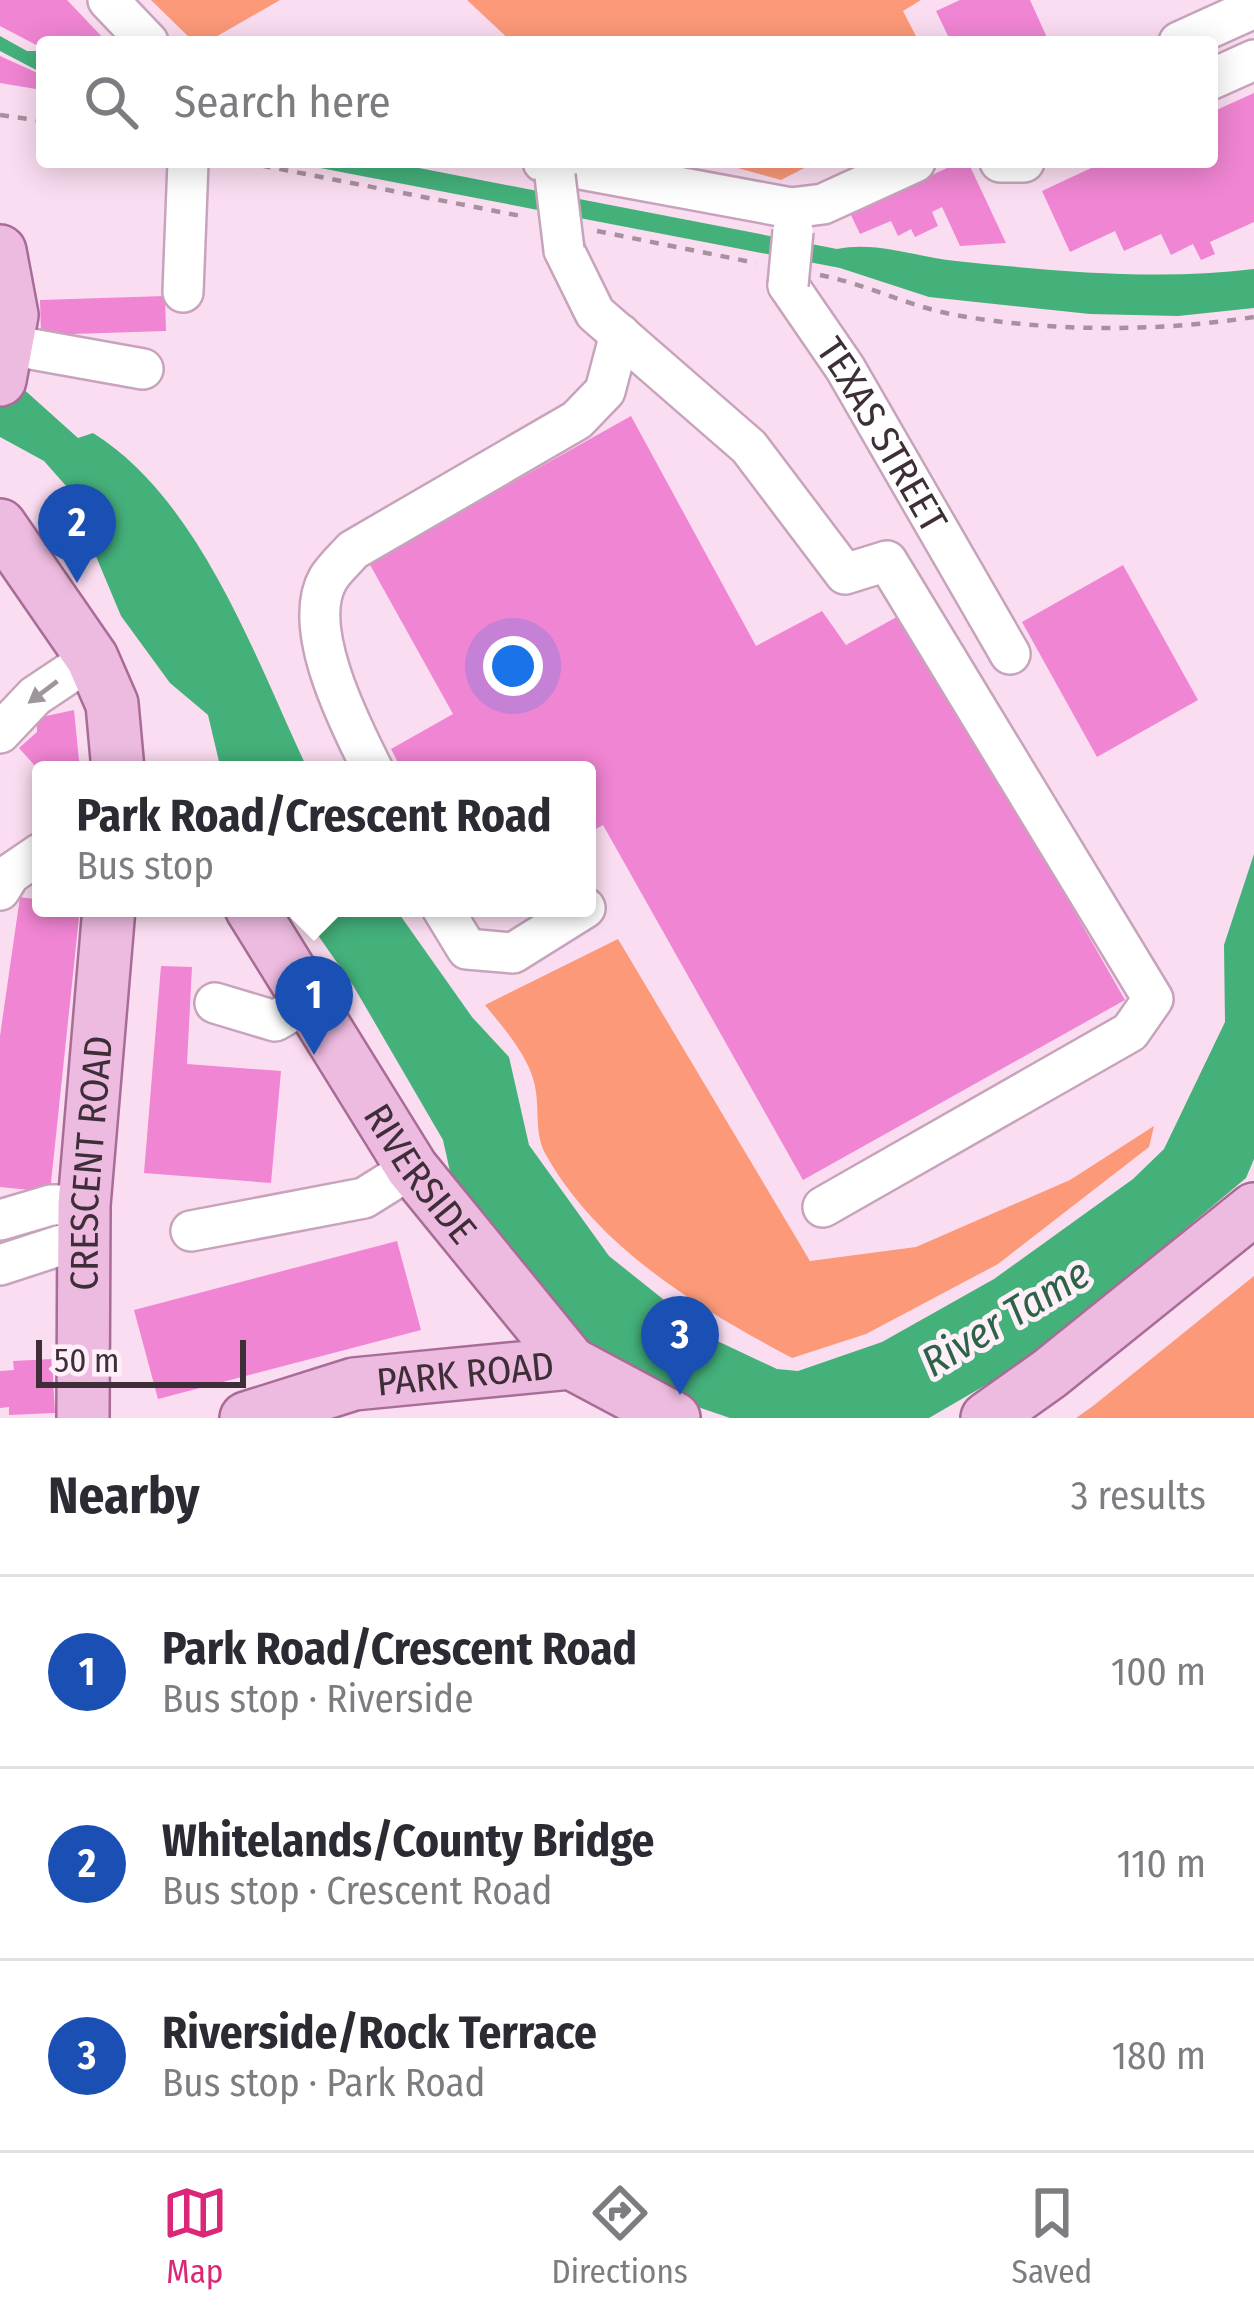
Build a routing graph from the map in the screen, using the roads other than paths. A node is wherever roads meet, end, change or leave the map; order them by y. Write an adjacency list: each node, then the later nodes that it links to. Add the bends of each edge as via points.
1 (108, 0): 3 (street)
2 (1254, 8): 4 (street)
3 (142, 36)
4 (1192, 36)
5 (1254, 60): 6 (street)
6 (1218, 76)
7 (188, 168): 12 (street)
8 (552, 168): 10 (street); 13 (street, bridge, via 595,314)
9 (902, 168): 10 (street)
10 (792, 219): 17 (street, TEXAS STREET, bridge, via 792,275)
11 (0, 251): 14 (main road, via 12,315)
12 (183, 292)
13 (620, 334): 21 (street, via 605,391 577,420 353,550 326,582 322,627 336,695); 31 (street, via 749,447 845,574 887,561 1153,999 1130,1032)
14 (6, 358): 15 (street)
15 (143, 369)
16 (0, 525): 18 (main road)
17 (1010, 654)
18 (92, 658): 19 (street, one-way to 19, via 35,696); 20 (main road, via 112,704)
19 (0, 733)
20 (117, 761)
21 (369, 761)
22 (32, 859): 23 (street)
23 (0, 890)
24 (108, 917): 34 (main road, CRESCENT ROAD)
25 (256, 917): 28 (main road, RIVERSIDE)
26 (447, 917): 27 (street, via 467,950 513,953)
27 (570, 917)
28 (308, 1002): 29 (street, via 275,1021); 30 (main road, RIVERSIDE)
29 (214, 1003)
30 (412, 1168): 35 (street, via 364,1198); 37 (main road, RIVERSIDE)
31 (823, 1207)
32 (1254, 1209): 41 (main road)
33 (0, 1220): 34 (street, via 52,1204)
34 (84, 1221): 36 (street); 38 (main road, CRESCENT ROAD)
35 (191, 1231)
36 (0, 1265)
37 (571, 1364): 39 (main road, PARK ROAD, via 354,1384); 40 (main road, PARK ROAD)
38 (83, 1418)
39 (245, 1418)
40 (674, 1418)
41 (987, 1418)

